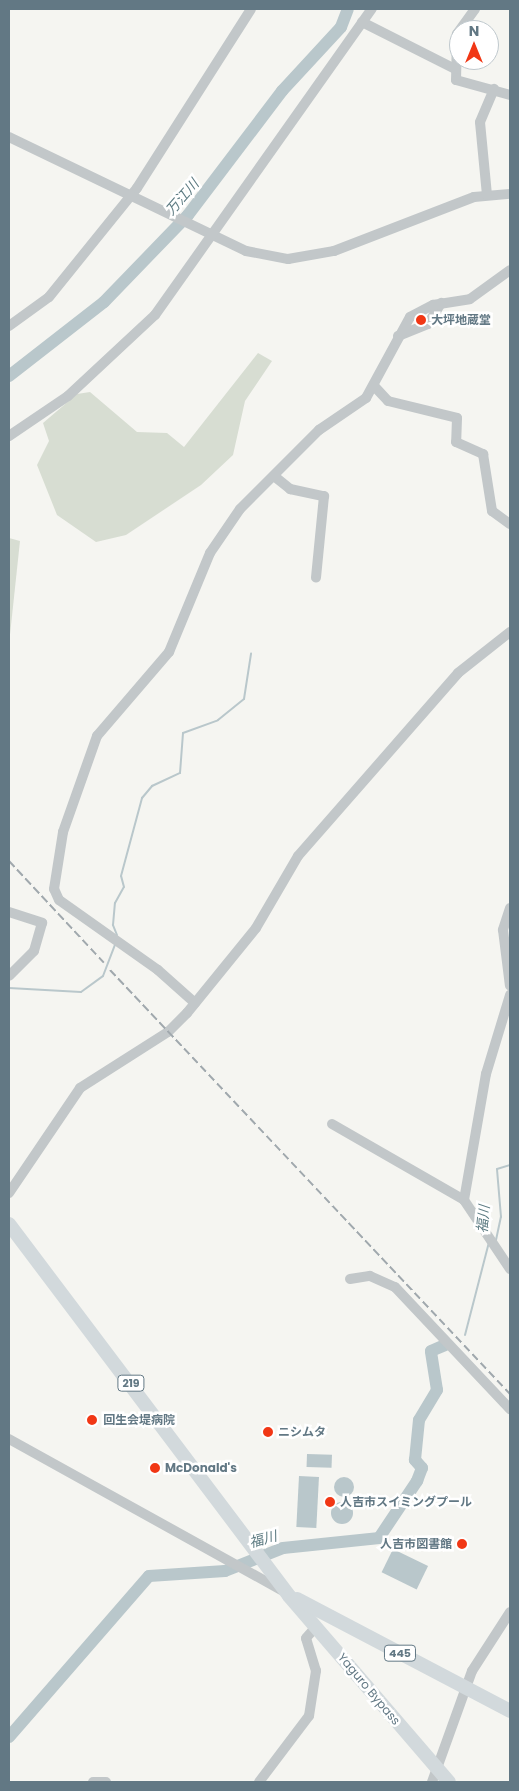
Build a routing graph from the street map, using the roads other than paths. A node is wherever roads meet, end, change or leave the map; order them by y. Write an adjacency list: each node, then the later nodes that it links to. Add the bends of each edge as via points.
1 (251, 9): 12 (street)
2 (372, 9): 5 (street)
3 (475, 9): 4 (street)
4 (467, 20)
5 (362, 22): 6 (street); 14 (street)
6 (449, 66)
7 (456, 70): 8 (street, via 462,83)
8 (494, 89): 9 (street); 13 (street, via 480,122)
9 (510, 95)
10 (9, 137): 12 (street)
11 (510, 194): 13 (street)
12 (133, 195): 14 (street); 16 (street, via 49,297)
13 (487, 195): 14 (street, via 313,257 267,257)
14 (212, 234): 18 (street, via 155,315 68,396)
15 (510, 270): 17 (street, via 470,299 441,303 410,317)
16 (9, 326)
17 (375, 387): 19 (street, via 319,430); 20 (street, via 397,404 457,418 456,442 483,454 492,511)
18 (9, 436)
19 (274, 476): 21 (street, via 290,489 324,496); 28 (street, via 220,536 156,672 103,724 62,832 54,890 59,900 158,970)
20 (510, 524)
21 (316, 578)
22 (510, 632): 28 (street, via 458,673 298,856 256,928)
23 (510, 908): 26 (street, via 502,930)
24 (9, 912): 25 (street, via 42,923 34,951)
25 (9, 976)
26 (510, 986)
27 (510, 995): 31 (street, via 486,1074)
28 (195, 1003): 30 (street, via 168,1032 80,1088)
29 (332, 1124): 31 (street)
30 (9, 1193)
31 (464, 1200): 33 (street)
32 (9, 1224): 37 (highway, 219)
33 (510, 1270)
34 (350, 1279): 35 (street, via 370,1276 395,1287)
35 (510, 1409)
36 (9, 1439): 37 (street)
37 (264, 1568): 38 (highway, 219)
38 (289, 1596): 40 (highway, 445); 41 (highway, Yaguro Bypass / 219)
39 (510, 1612): 42 (street)
40 (326, 1615): 41 (highway); 42 (highway, 445)
41 (316, 1626): 44 (highway, Yaguro Bypass / 219); 47 (street, via 306,1638 316,1670 309,1716)
42 (466, 1686): 43 (highway, 445); 44 (street)
43 (510, 1711)
44 (435, 1776): 48 (highway, Yaguro Bypass / 219)
45 (93, 1782): 46 (street)
46 (106, 1782)
47 (259, 1782)
48 (448, 1782)

